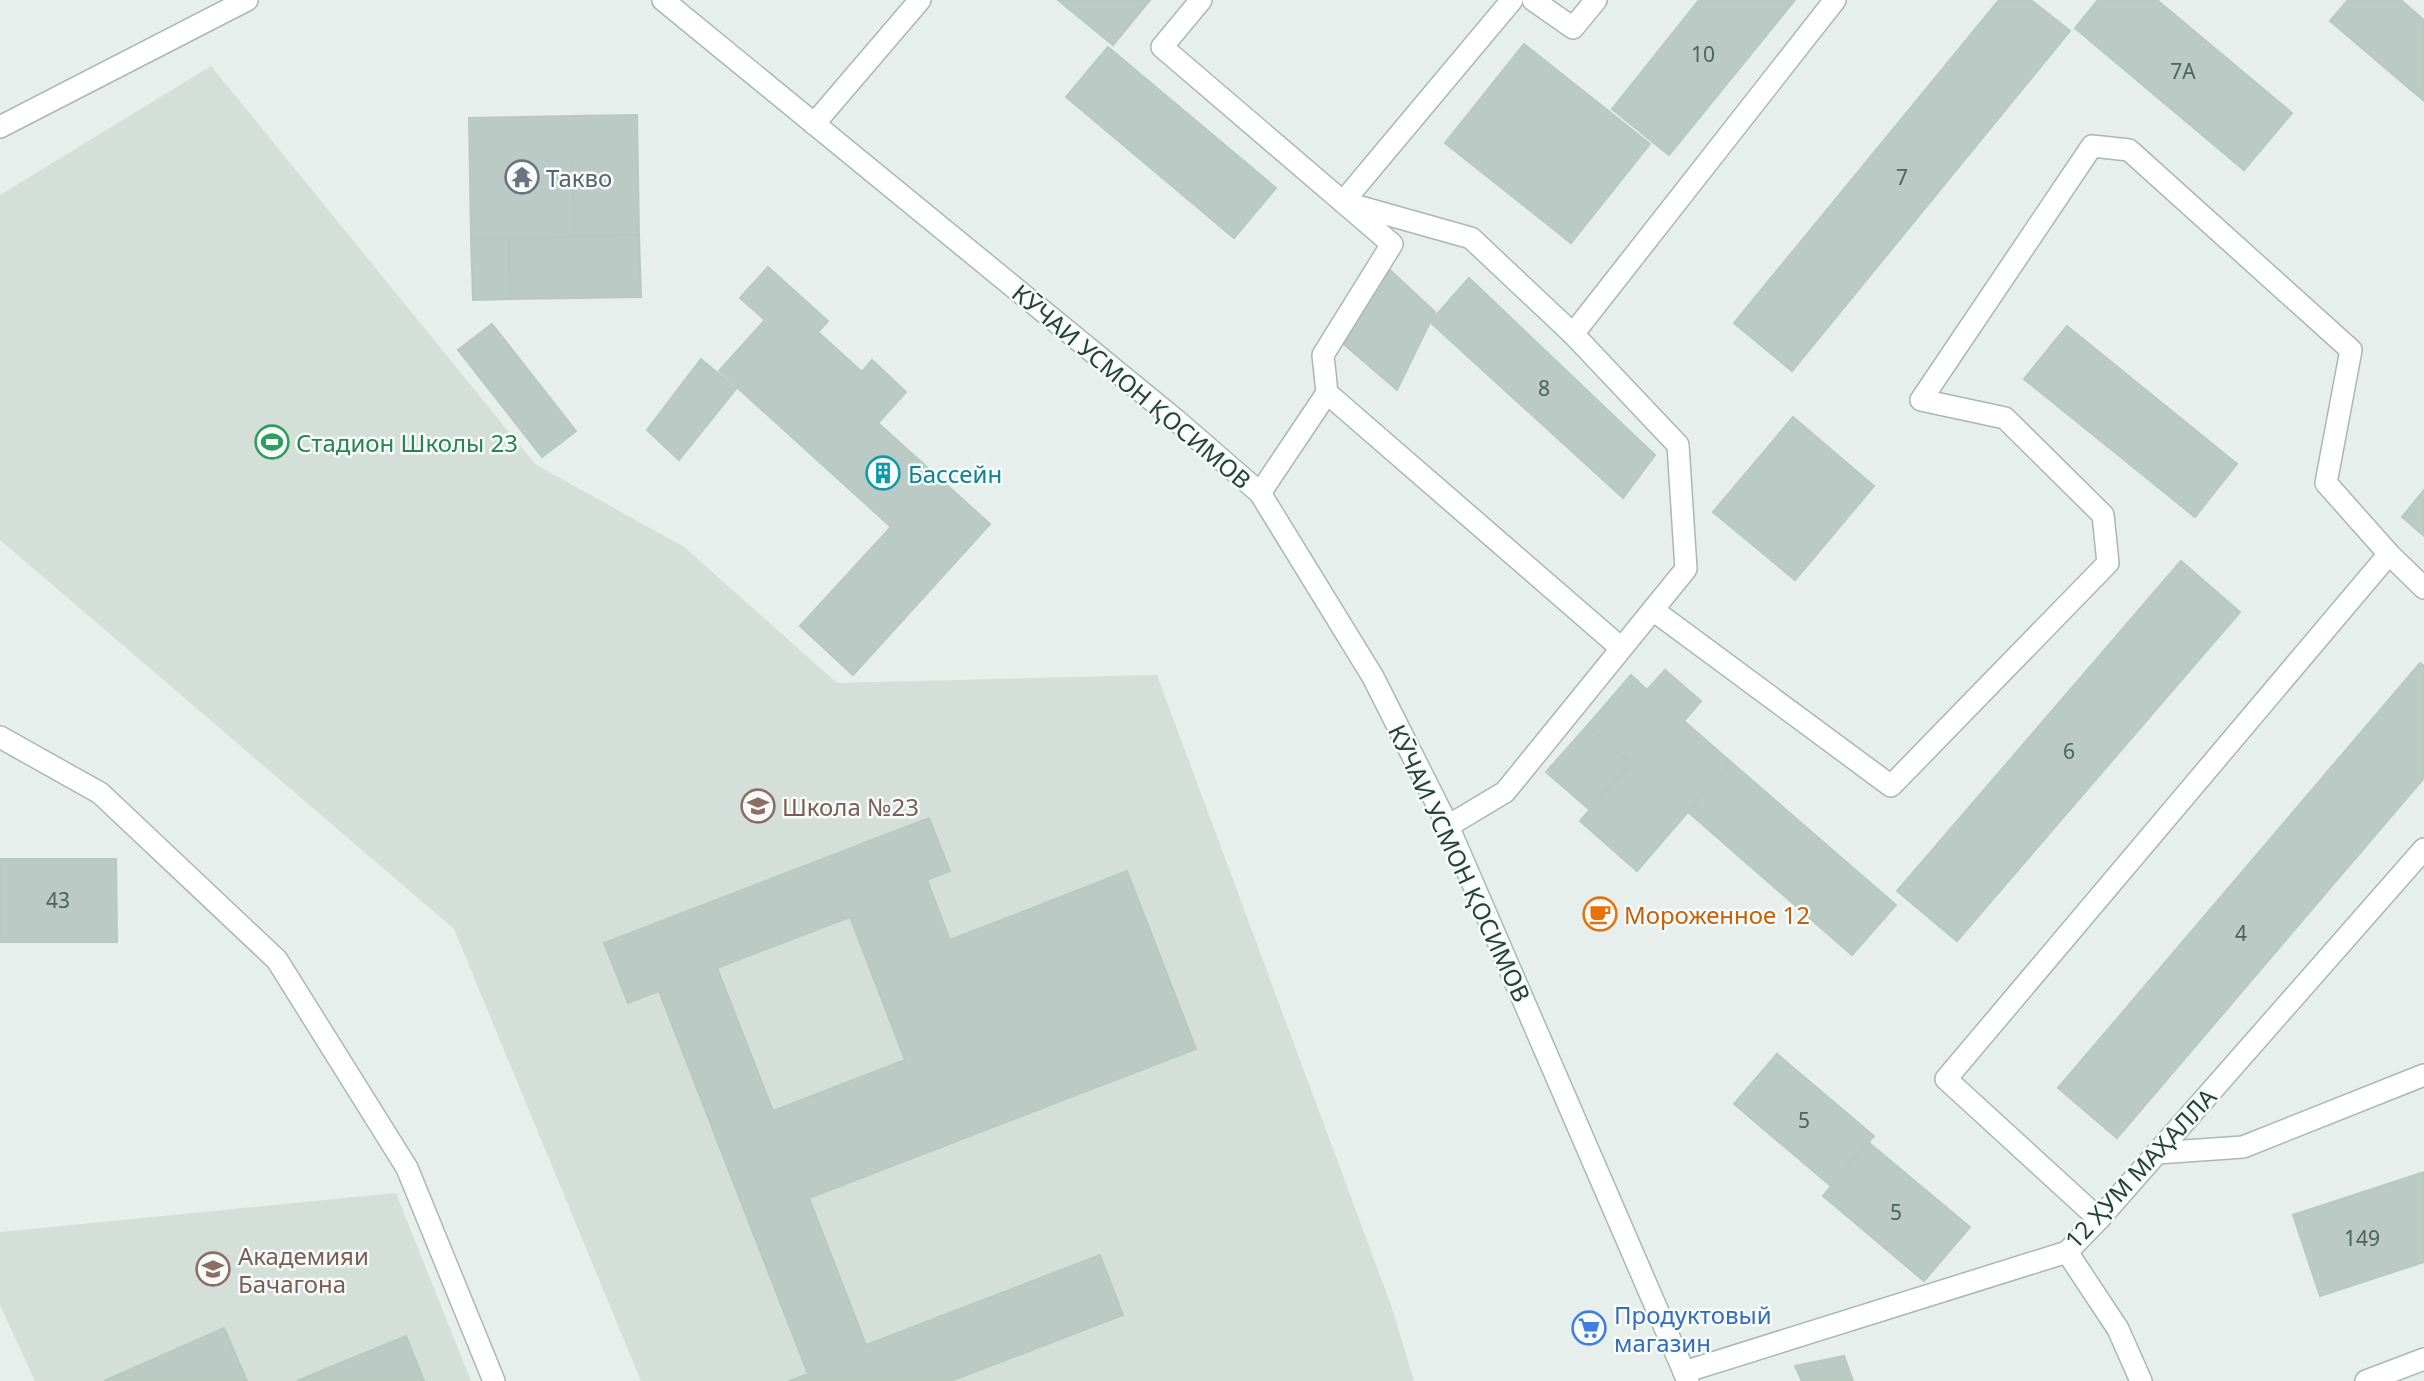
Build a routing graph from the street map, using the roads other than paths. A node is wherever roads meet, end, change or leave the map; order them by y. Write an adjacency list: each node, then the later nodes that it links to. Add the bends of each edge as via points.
1 (247, 0): 10 (street)
2 (663, 0): 9 (street, КӮЧАИ УСМОН ҚОСИМОВ)
3 (920, 0): 9 (street)
4 (1201, 0): 11 (street, via 1162,47)
5 (1512, 0): 11 (street)
6 (1533, 0): 7 (street, via 1573,28)
7 (1596, 0)
8 (1835, 0): 12 (street)
9 (814, 124): 14 (street, КӮЧАИ УСМОН ҚОСИМОВ)
10 (0, 127)
11 (1343, 202): 12 (street, via 1471,239); 13 (street, via 1392,244 1323,355)
12 (1573, 334): 17 (street, via 1678,445 1686,569)
13 (1328, 393): 14 (street); 18 (street)
14 (1260, 493): 20 (street, КӮЧАИ УСМОН ҚОСИМОВ, via 1373,677)
15 (2389, 555): 16 (street); 17 (street, via 2326,483 2351,350 2130,150 2092,146 1921,400 2005,418 2103,515 2108,563 1891,786); 24 (street, via 1946,1079)
16 (2424, 588)
17 (1653, 610): 18 (street)
18 (1621, 648): 20 (street, via 1505,792)
19 (0, 737): 28 (street, via 100,793 277,960 407,1168)
20 (1448, 826): 27 (street, КӮЧАИ УСМОН ҚОСИМОВ)
21 (2424, 849): 23 (street, 12 ҲУМ МАҲАЛЛА)
22 (2424, 1075): 23 (street, via 2243,1147)
23 (2157, 1153): 24 (street, 12 ҲУМ МАҲАЛЛА)
24 (2099, 1219): 25 (street, 12 ҲУМ МАҲАЛЛА)
25 (2067, 1252): 27 (street, 12 ҲУМ МАҲАЛЛА); 29 (street, via 2118,1329)
26 (2424, 1359): 30 (street)
27 (1686, 1376)
28 (494, 1381)
29 (2141, 1381)
30 (2366, 1381)

